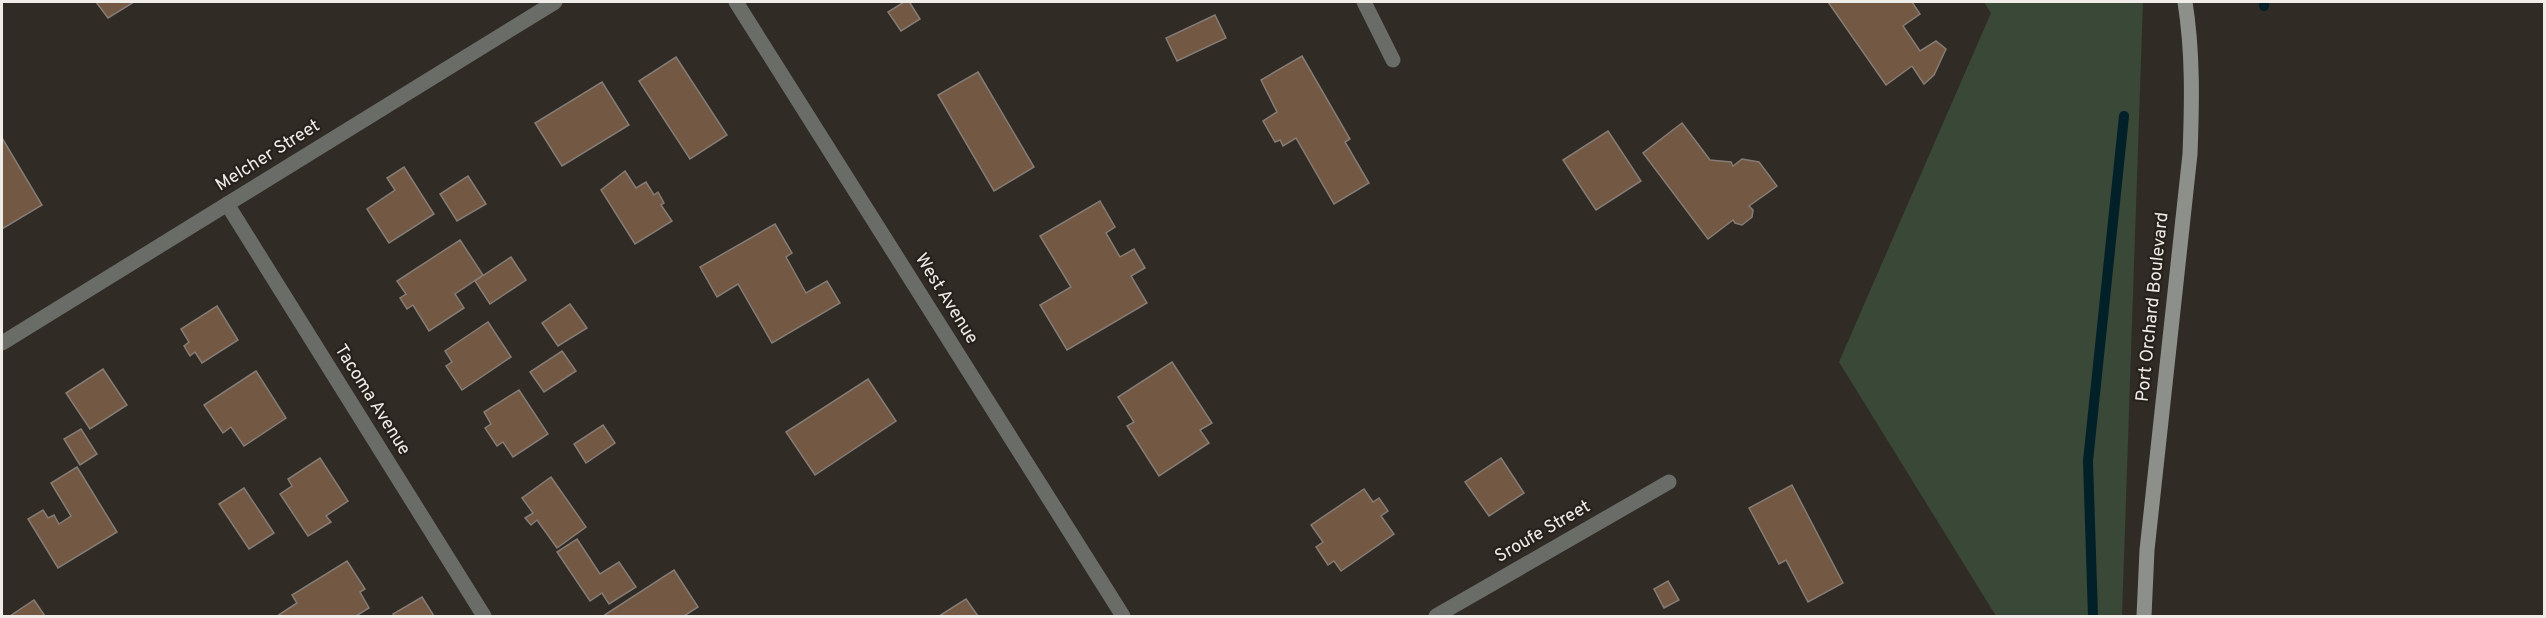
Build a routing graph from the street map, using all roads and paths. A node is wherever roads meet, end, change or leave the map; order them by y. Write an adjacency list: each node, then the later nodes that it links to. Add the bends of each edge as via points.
1 (555, 2): 6 (street, Melcher Street)
2 (736, 2): 10 (street, West Avenue)
3 (1364, 2): 5 (street)
4 (2185, 2): 12 (main road, Port Orchard Boulevard, via 2192,94 2190,154 2147,550)
5 (1393, 60)
6 (227, 204): 7 (street, Melcher Street); 9 (street, Tacoma Avenue)
7 (2, 343)
8 (1669, 482): 11 (street, Sroufe Street)
9 (484, 616)
10 (1123, 616)
11 (1436, 616)
12 (2144, 616)

